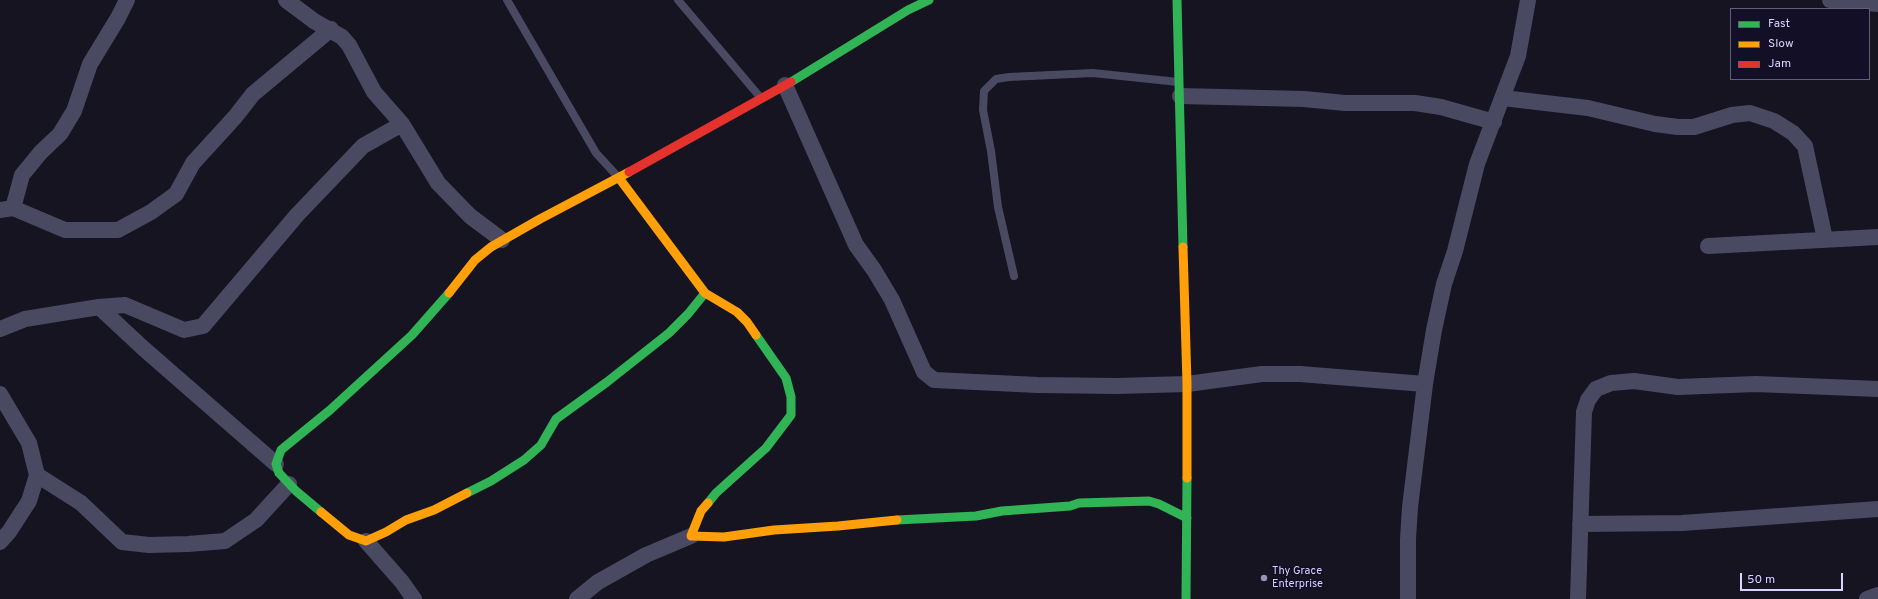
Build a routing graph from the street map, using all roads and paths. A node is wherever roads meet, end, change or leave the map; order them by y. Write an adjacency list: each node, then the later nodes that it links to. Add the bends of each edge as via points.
1 (127, 0): 18 (street, via 90,64 74,111 60,134 22,175)
2 (286, 0): 10 (street)
3 (507, 0): 17 (lane, via 596,153)
4 (678, 0): 13 (lane)
5 (929, 0): 11 (street)
6 (1177, 0): 12 (street)
7 (1528, 0): 14 (street, via 1518,56)
8 (1830, 0): 9 (street)
9 (1878, 4)
10 (331, 29): 16 (street, via 349,45 374,92); 18 (street, via 253,94 193,163 176,194 151,212 118,230 65,230)
11 (784, 85): 13 (street); 27 (street, via 856,245 892,300 921,366 929,377 934,380 1038,385)
12 (1180, 89): 15 (street, via 1345,103 1415,103 1441,107); 23 (lane, via 1108,73 1009,76 996,79 984,91 983,110 998,207); 27 (street)
13 (760, 97): 17 (street)
14 (1503, 98): 15 (street); 20 (street, via 1588,108 1678,127 1694,127 1732,115 1750,113 1774,121 1793,133 1805,146)
15 (1494, 122): 28 (street, via 1477,164 1444,284)
16 (402, 124): 21 (street, via 438,183 470,216); 25 (street, via 363,146 297,215 203,326 184,330 124,305)
17 (619, 178): 21 (street); 24 (street)
18 (6, 209)
19 (1878, 237): 20 (street)
20 (1825, 239): 22 (street)
21 (502, 240): 31 (street, via 475,260 439,305 400,346 330,410 281,450)
22 (1708, 246)
23 (1014, 276)
24 (705, 293): 37 (street, via 737,312 758,337 786,378 791,397 791,415 766,448 716,493 701,511); 38 (street, via 669,333 556,419 541,445 524,460 491,481)
25 (99, 307): 26 (street, via 25,319); 31 (street, via 142,348)
26 (0, 329)
27 (1187, 384): 28 (street, via 1262,374 1300,374); 35 (street)
28 (1425, 384): 44 (street, via 1408,539)
29 (1878, 389): 36 (street, via 1756,384 1678,387 1634,381 1611,383 1596,390 1588,400 1584,412)
30 (0, 394): 32 (street, via 29,443)
31 (276, 464): 33 (street, via 279,473)
32 (37, 475): 33 (street, via 81,504 122,542 149,545 225,541 256,520); 39 (street, via 29,501)
33 (289, 484): 38 (street, via 349,535)
34 (1878, 509): 36 (street, via 1682,523)
35 (1187, 518): 37 (street, via 1149,501 1089,502 976,516 887,520 724,537); 43 (street)
36 (1580, 524): 45 (street)
37 (691, 536): 42 (street, via 646,555 598,582)
38 (366, 541): 41 (street)
39 (0, 542)
40 (1878, 595): 46 (street)
41 (414, 599)
42 (577, 599)
43 (1186, 599)
44 (1408, 599)
45 (1578, 599)
46 (1867, 599)

